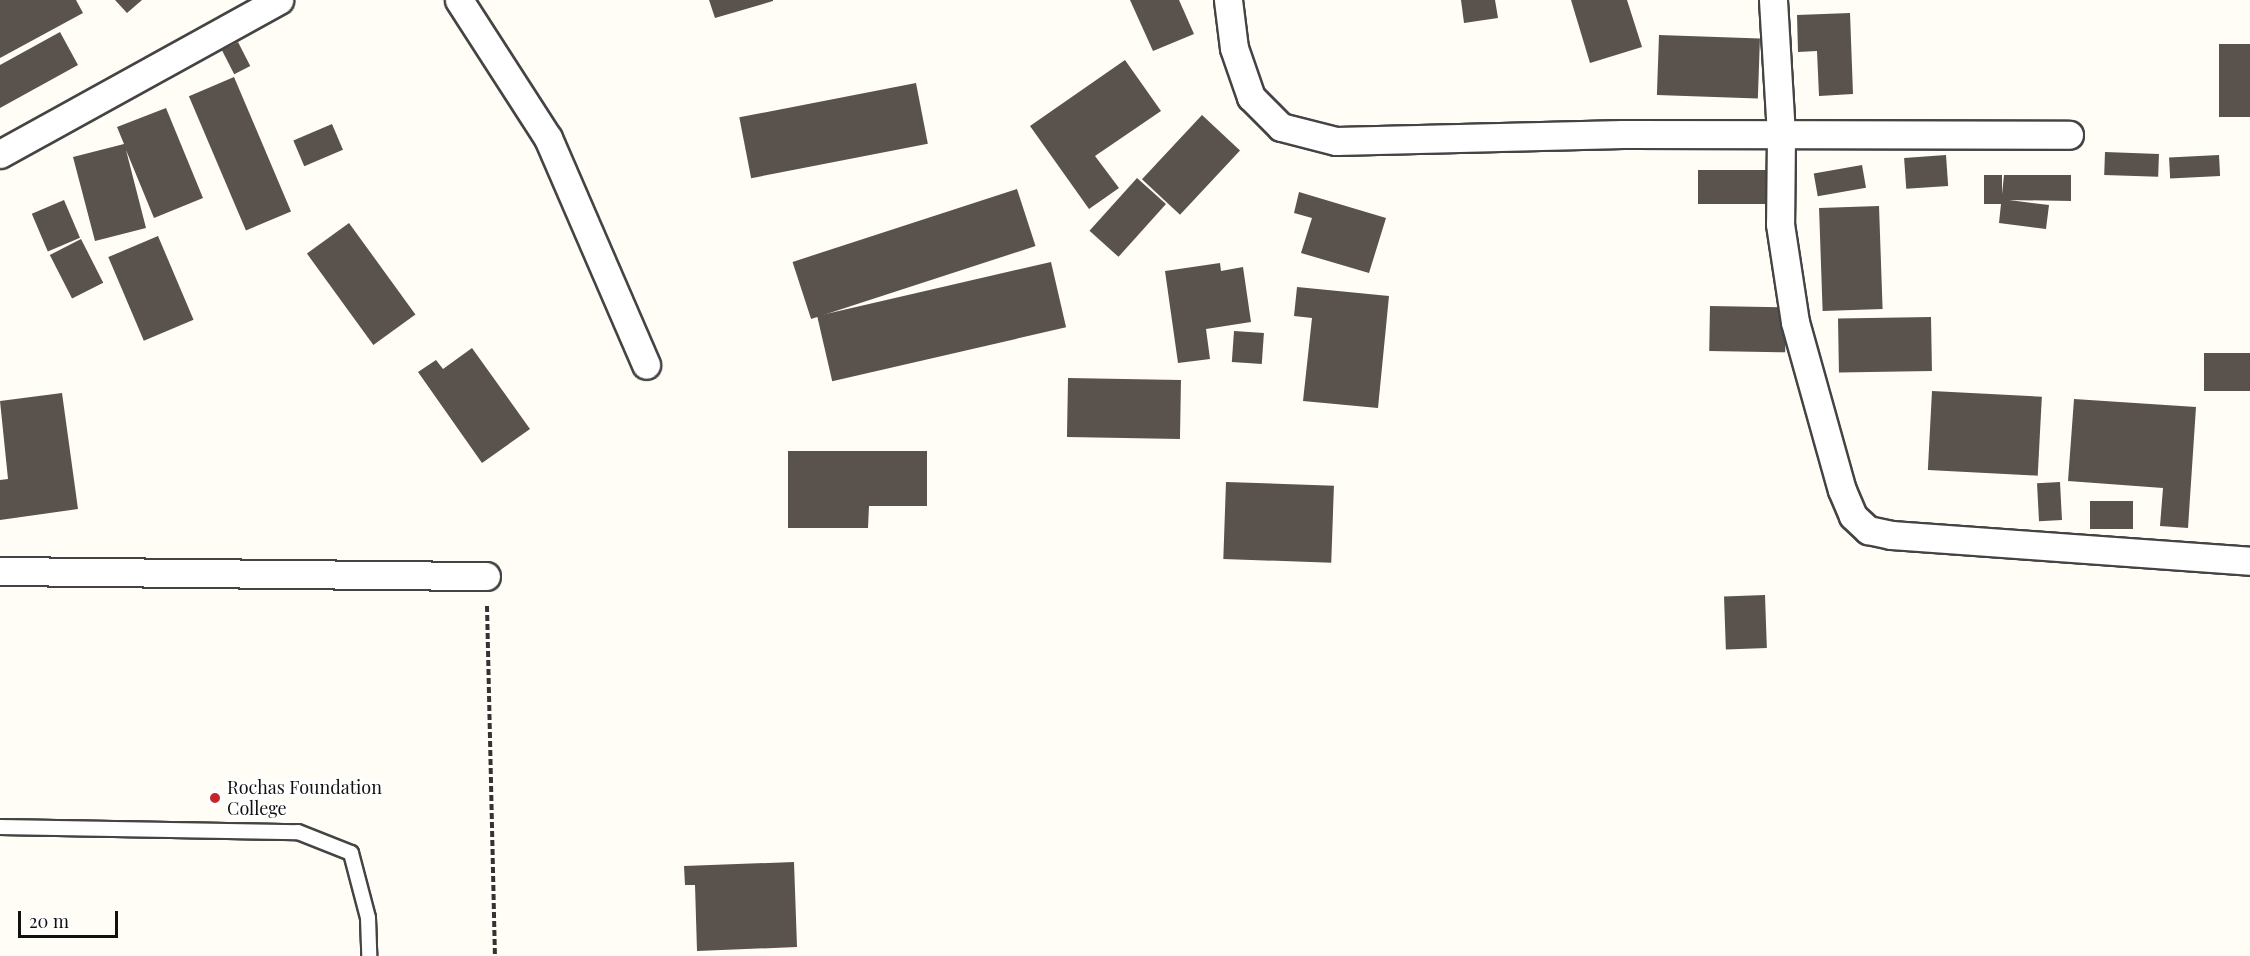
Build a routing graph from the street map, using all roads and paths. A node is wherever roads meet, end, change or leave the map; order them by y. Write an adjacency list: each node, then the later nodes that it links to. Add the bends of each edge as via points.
1 (279, 0): 7 (street)
2 (459, 0): 8 (street, via 548,138)
3 (1228, 0): 5 (street, via 1234,48 1251,97 1281,127 1325,138)
4 (1773, 0): 5 (street)
5 (1782, 135): 6 (street); 9 (street, via 1780,224 1795,322 1842,490 1853,516 1868,530)
6 (2069, 135)
7 (0, 154)
8 (646, 365)
9 (2250, 561)
10 (0, 571): 11 (street)
11 (486, 576): 14 (path)
12 (0, 827): 13 (lane, via 298,832 351,853 368,918)
13 (369, 956)
14 (495, 956)

